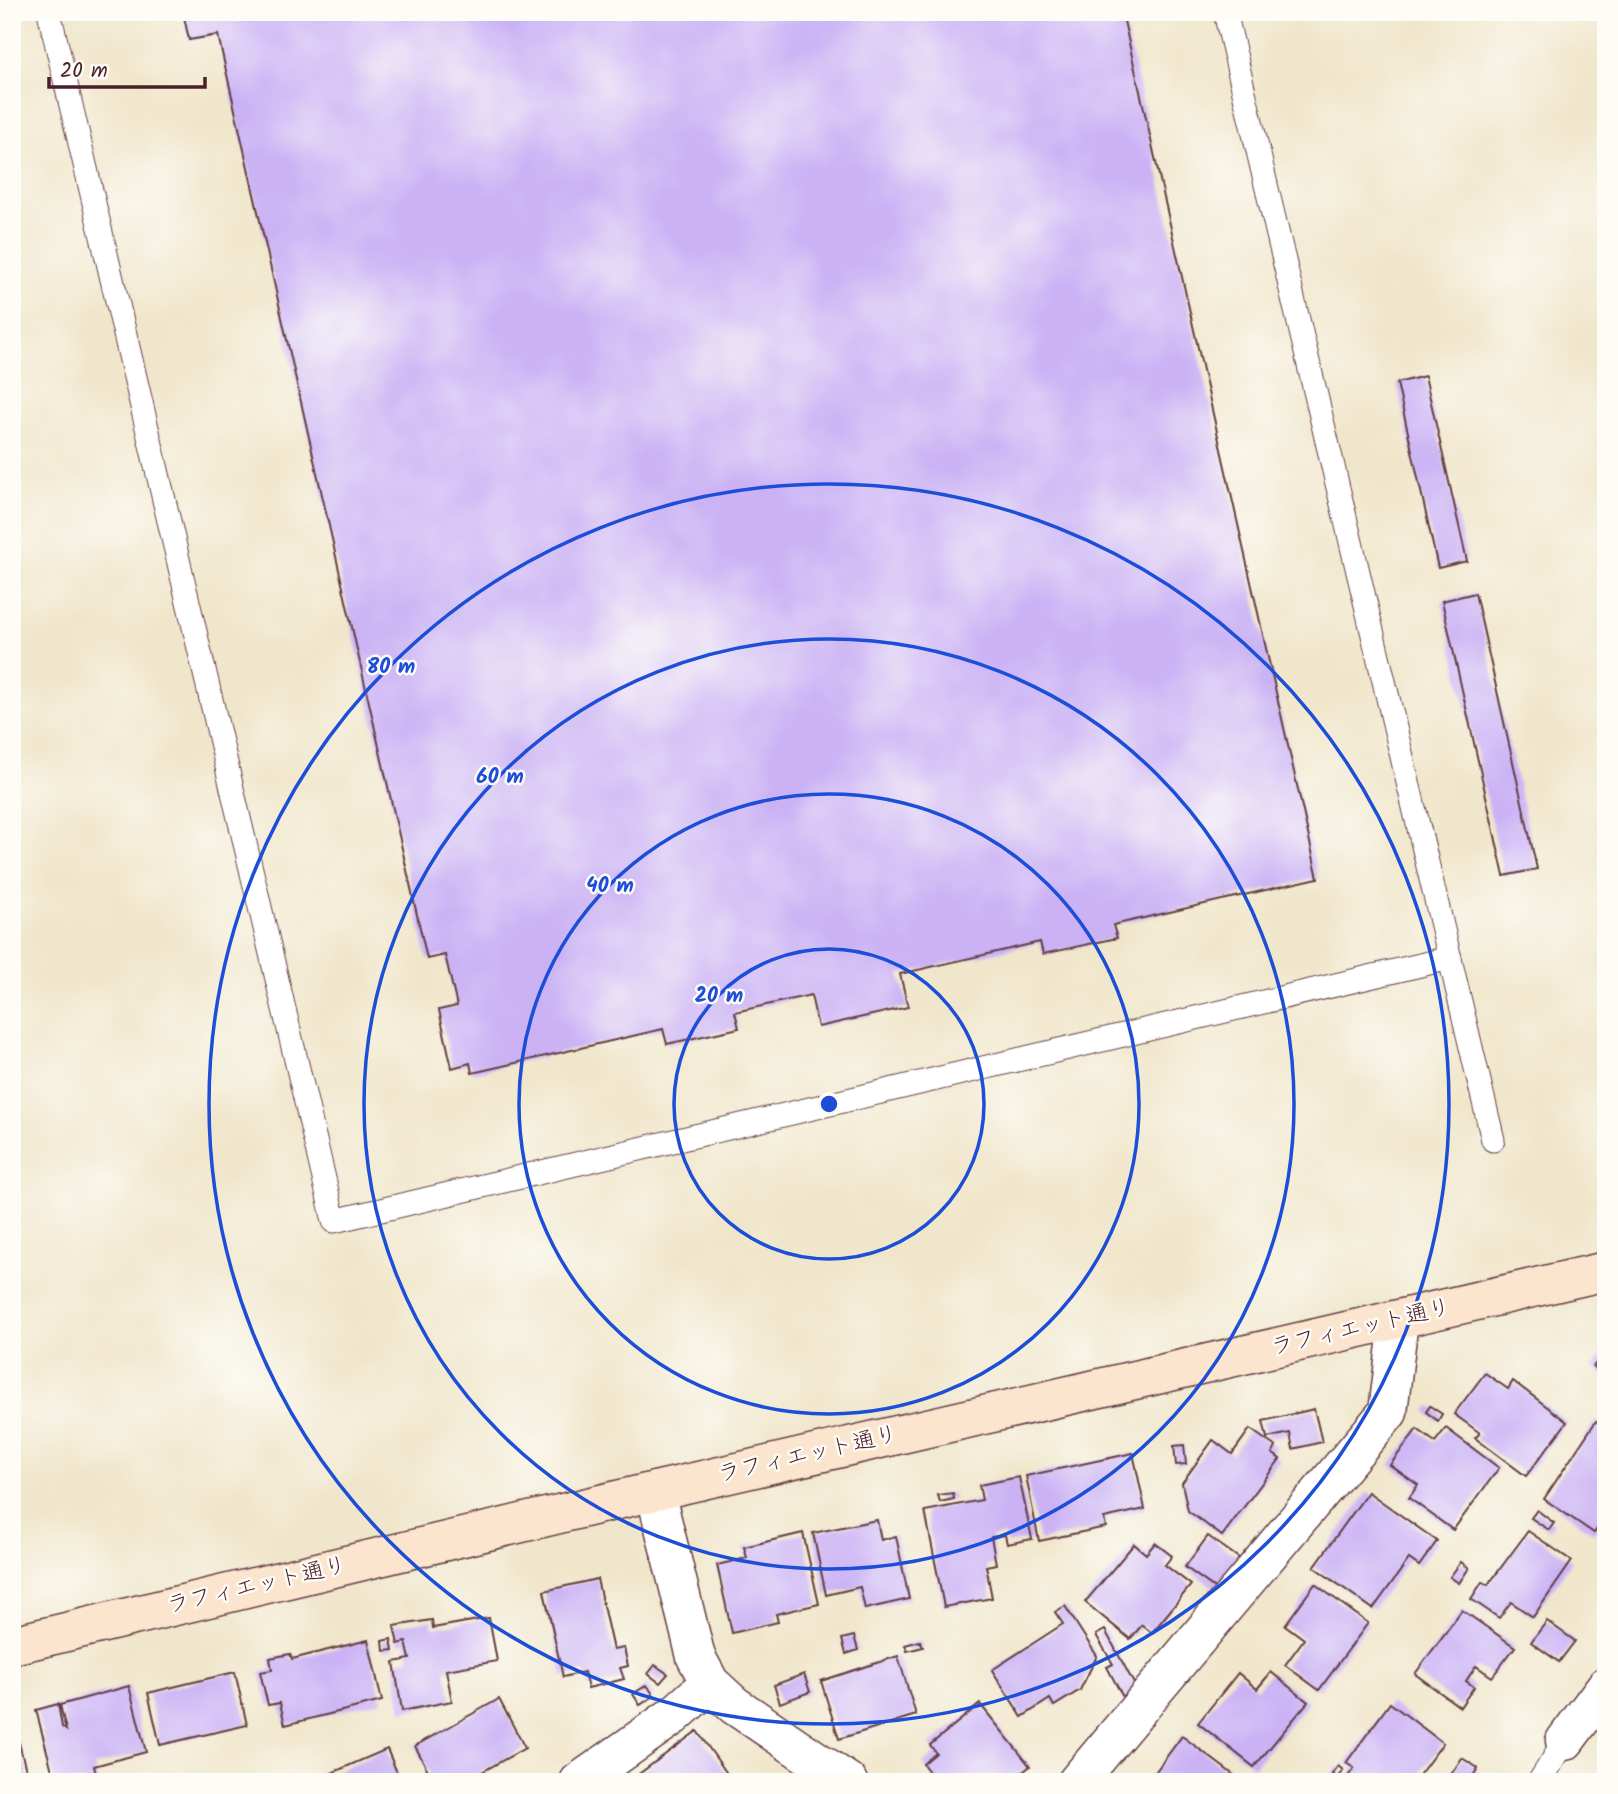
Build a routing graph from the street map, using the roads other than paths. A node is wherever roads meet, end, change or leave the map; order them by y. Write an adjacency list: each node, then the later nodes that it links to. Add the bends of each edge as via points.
1 (49, 12): 3 (lane, via 334,1221)
2 (1225, 12): 3 (lane)
3 (1450, 958): 4 (lane)
4 (1493, 1140)
5 (1606, 1271): 6 (street, ラフィエット通り)
6 (1399, 1320): 7 (street, ラフィエット通り); 14 (street, via 1388,1412)
7 (655, 1491): 8 (street, ラフィエット通り); 9 (street, via 696,1657)
8 (12, 1644)
9 (710, 1683): 12 (street, via 673,1716); 13 (street, via 734,1705)
10 (1606, 1686): 11 (street)
11 (1565, 1741): 15 (lane)
12 (579, 1782)
13 (848, 1782)
14 (1077, 1782)
15 (1539, 1782)

